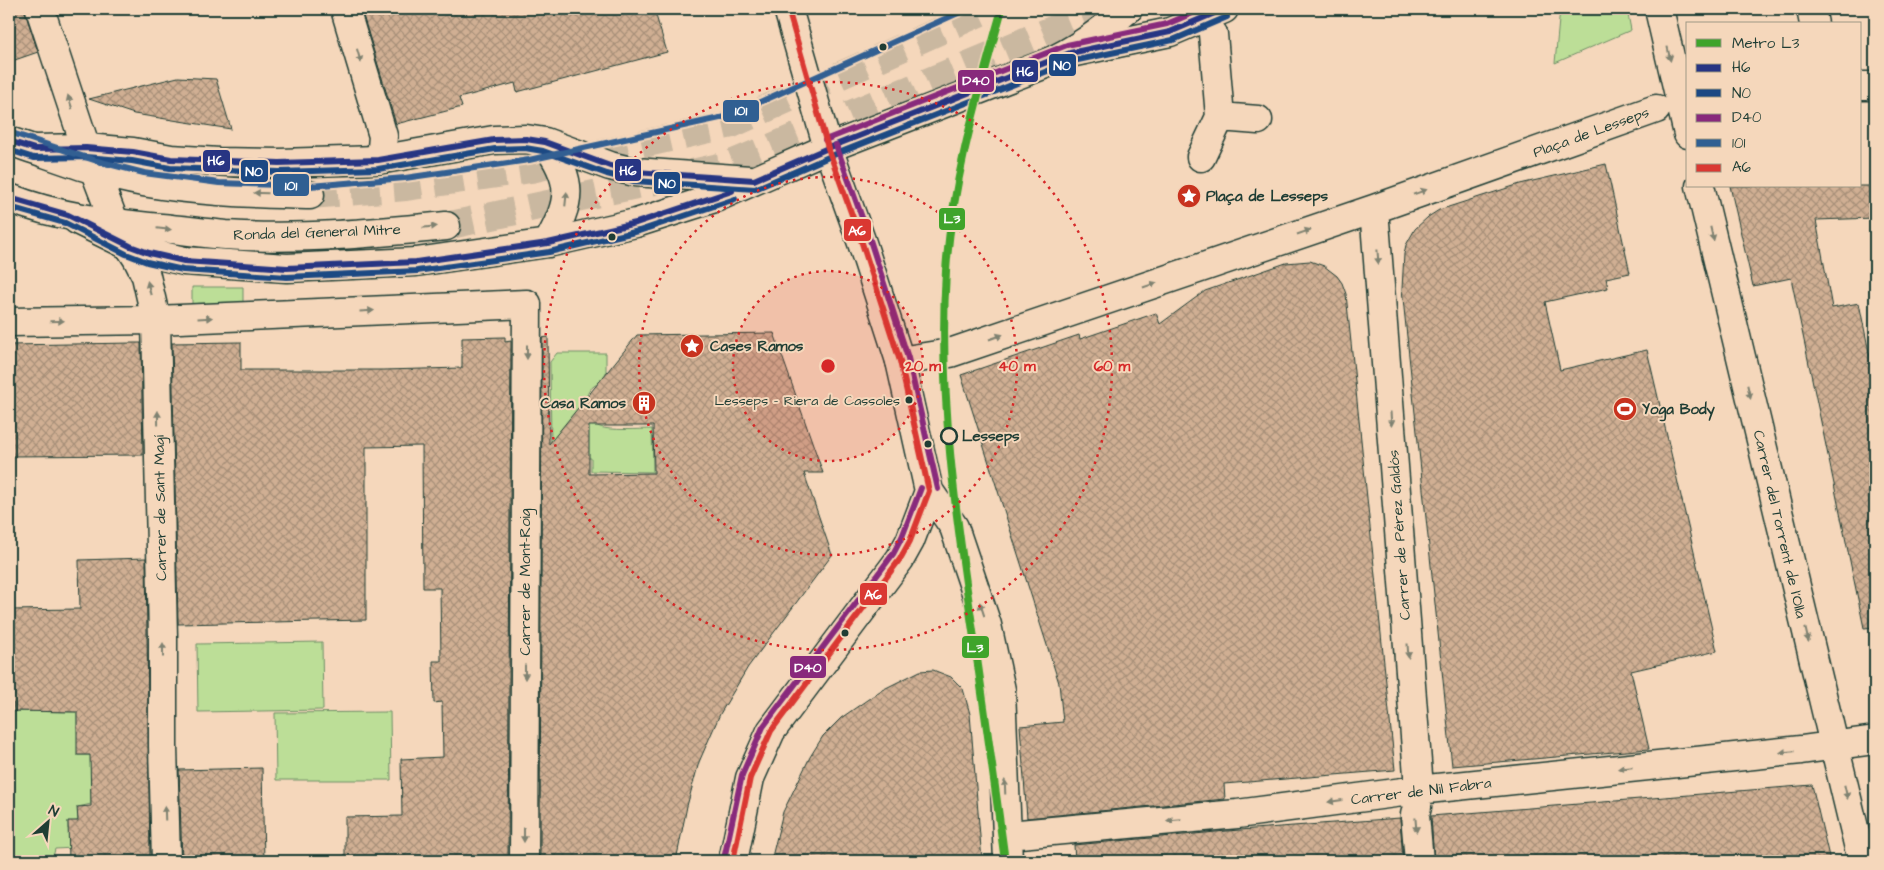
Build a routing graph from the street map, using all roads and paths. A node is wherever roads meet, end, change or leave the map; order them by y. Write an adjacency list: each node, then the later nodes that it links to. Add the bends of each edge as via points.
1 (40, 9): 21 (street, Carrer de Sant Magí, one-way to 1)
2 (346, 9): 22 (street, one-way to 22, via 383,136)
3 (788, 9): 19 (street)
4 (1128, 9): 10 (street)
5 (1224, 9): 10 (street, via 1170,32)
6 (1659, 9): 13 (street, one-way to 13)
7 (1811, 9): 8 (street)
8 (1814, 22)
9 (1213, 34): 14 (street)
10 (1070, 53): 19 (street)
11 (1862, 86): 12 (street)
12 (1875, 86)
13 (1674, 102): 16 (street); 27 (street, Plaça de Lesseps, one-way to 13)
14 (1220, 117): 15 (street); 20 (street)
15 (1258, 120)
16 (1686, 129)
17 (9, 142): 21 (street, Ronda del General Mitre)
18 (546, 142): 22 (street, Ronda del General Mitre, via 494,140); 23 (street, Ronda del General Mitre, via 634,172); 31 (street, one-way to 18, via 565,210 567,189 556,156)
19 (828, 148): 23 (street, Ronda del General Mitre); 35 (street)
20 (1201, 157)
21 (90, 159): 22 (street, Ronda del General Mitre, via 133,152 171,159 219,162); 25 (street, Ronda del General Mitre, one-way to 21, via 218,192 142,182); 29 (street, Carrer de Sant Magí)
22 (378, 160)
23 (754, 180): 31 (street, Ronda del General Mitre, via 715,198 636,223)
24 (1700, 188): 38 (street, Carrer del Torrent de l'Olla, one-way to 38)
25 (310, 195)
26 (9, 198): 28 (street, Ronda del General Mitre)
27 (1374, 209): 35 (street, Plaça de Lesseps, one-way to 27, via 950,353); 39 (street, Carrer de Pérez Galdós, one-way to 39)
28 (68, 215): 29 (street, Ronda del General Mitre); 32 (street, Ronda del General Mitre)
29 (115, 224): 30 (street, Ronda del General Mitre, one-way to 30, via 227,235 287,236); 32 (street, Carrer de Sant Magí)
30 (446, 226)
31 (548, 244): 32 (street, Ronda del General Mitre, via 416,262 288,268 184,261)
32 (130, 246): 33 (street, Carrer de Sant Magí, one-way to 32, via 146,276)
33 (156, 320): 34 (street, one-way to 33); 41 (street, Carrer de Sant Magí, one-way to 33); 42 (street, Carrer de Mont-Roig, one-way to 42, via 527,304)
34 (9, 322)
35 (900, 361): 36 (street)
36 (929, 491): 40 (street, one-way to 36, via 1001,690 988,625 954,526); 43 (street, via 900,559 771,731 750,778)
37 (1875, 740): 38 (street, Carrer de Nil Fabra)
38 (1835, 745): 39 (street, Carrer de Nil Fabra, one-way to 39); 45 (street, Carrer del Torrent de l'Olla, one-way to 45)
39 (1418, 790): 40 (street, Carrer de Nil Fabra, one-way to 40); 44 (street, Carrer de Pérez Galdós, one-way to 44, via 1415,815)
40 (1008, 848)
41 (166, 861)
42 (524, 861)
43 (733, 861)
44 (1419, 861)
45 (1862, 861)

